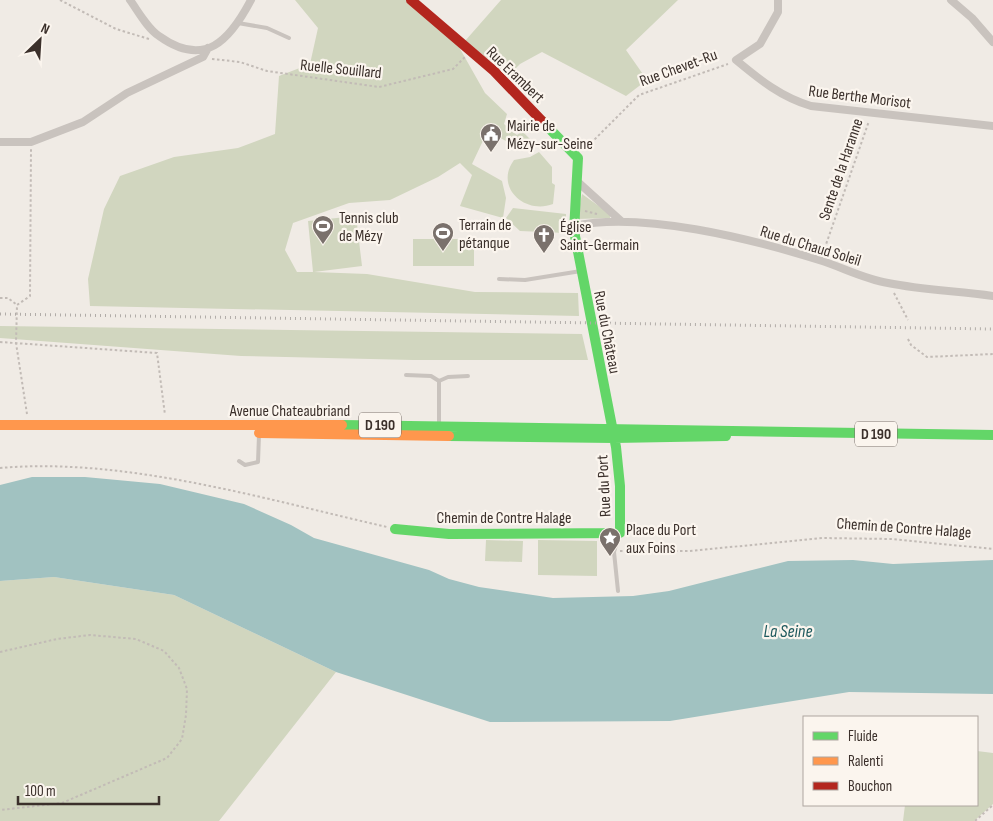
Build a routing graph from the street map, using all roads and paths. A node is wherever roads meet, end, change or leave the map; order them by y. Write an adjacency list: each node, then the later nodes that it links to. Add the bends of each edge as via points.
1 (60, 0): 9 (path, via 116,28 154,41)
2 (130, 0): 9 (street, via 157,35)
3 (251, 0): 7 (street)
4 (411, 0): 12 (main road, Rue Erambert)
5 (778, 0): 14 (street, Rue Chevet-Ru, via 778,12 760,44)
6 (951, 0): 8 (street)
7 (238, 23): 10 (lane, via 267,28); 11 (street, via 222,42)
8 (992, 36)
9 (164, 38): 11 (street, via 189,49)
10 (289, 38)
11 (208, 48): 13 (street)
12 (471, 51): 13 (path, Ruelle Souillard, via 453,69 379,87 267,71 240,62); 19 (main road, Rue Erambert)
13 (203, 57): 18 (street, via 127,93 83,122)
14 (736, 60): 15 (street, Rue Berthe Morisot, via 768,87 795,101); 19 (path, Rue Chevet-Ru, via 719,69 639,95 588,144)
15 (871, 113): 16 (street, Rue Berthe Morisot); 25 (path, Sente de la Haranne)
16 (993, 126)
17 (0, 142): 18 (street)
18 (31, 142): 31 (path, via 30,296)
19 (578, 158): 20 (main road)
20 (579, 183): 21 (main road, Rue du Château); 23 (street)
21 (574, 210): 22 (path); 24 (main road, Rue du Château)
22 (600, 214)
23 (621, 221): 24 (street, Rue du Chaud Soleil, via 590,222); 25 (street, Rue du Chaud Soleil, via 712,232)
24 (574, 229): 26 (main road, Rue du Château)
25 (820, 260): 28 (street, Rue du Chaud Soleil)
26 (581, 271): 27 (lane, via 525,280); 46 (main road, Rue du Château)
27 (498, 279)
28 (886, 283): 29 (street, Rue du Chaud Soleil); 32 (path)
29 (993, 296)
30 (0, 298): 31 (path, via 8,298)
31 (17, 305): 35 (path)
32 (908, 320)
33 (908, 339): 36 (path, via 927,357)
34 (0, 342): 35 (path)
35 (16, 343): 41 (path, via 157,353); 44 (path)
36 (993, 354)
37 (406, 375): 39 (lane, via 431,376)
38 (468, 376): 39 (lane)
39 (439, 381): 42 (lane)
40 (0, 425): 41 (main road, Avenue Chateaubriand / D 190)
41 (166, 425): 42 (main road, Avenue Chateaubriand / D 190)
42 (439, 427): 46 (main road, Avenue Chateaubriand / D 190)
43 (0, 431): 44 (main road, Avenue Chateaubriand / D 190)
44 (30, 431): 45 (main road, Avenue Chateaubriand / D 190)
45 (259, 433): 46 (main road, Avenue Chateaubriand / D 190); 48 (lane, via 258,462 245,465)
46 (613, 434): 47 (main road, Avenue Chateaubriand / D 190, via 708,437 760,433); 51 (main road, Rue du Port, via 620,486)
47 (993, 435)
48 (239, 461)
49 (0, 468): 50 (path, via 83,467 141,475 216,488)
50 (395, 529): 51 (main road, Chemin de Contre Halage, via 449,534)
51 (620, 533): 52 (path, Chemin de Contre Halage, via 619,552 690,551 823,538 892,539); 53 (lane, via 614,552)
52 (993, 549)
53 (618, 591)
54 (0, 652): 56 (path, via 90,635 136,639 164,651 179,668 186,689 182,739 167,758 62,803)
55 (993, 805): 57 (path)
56 (0, 810)
57 (975, 821)

